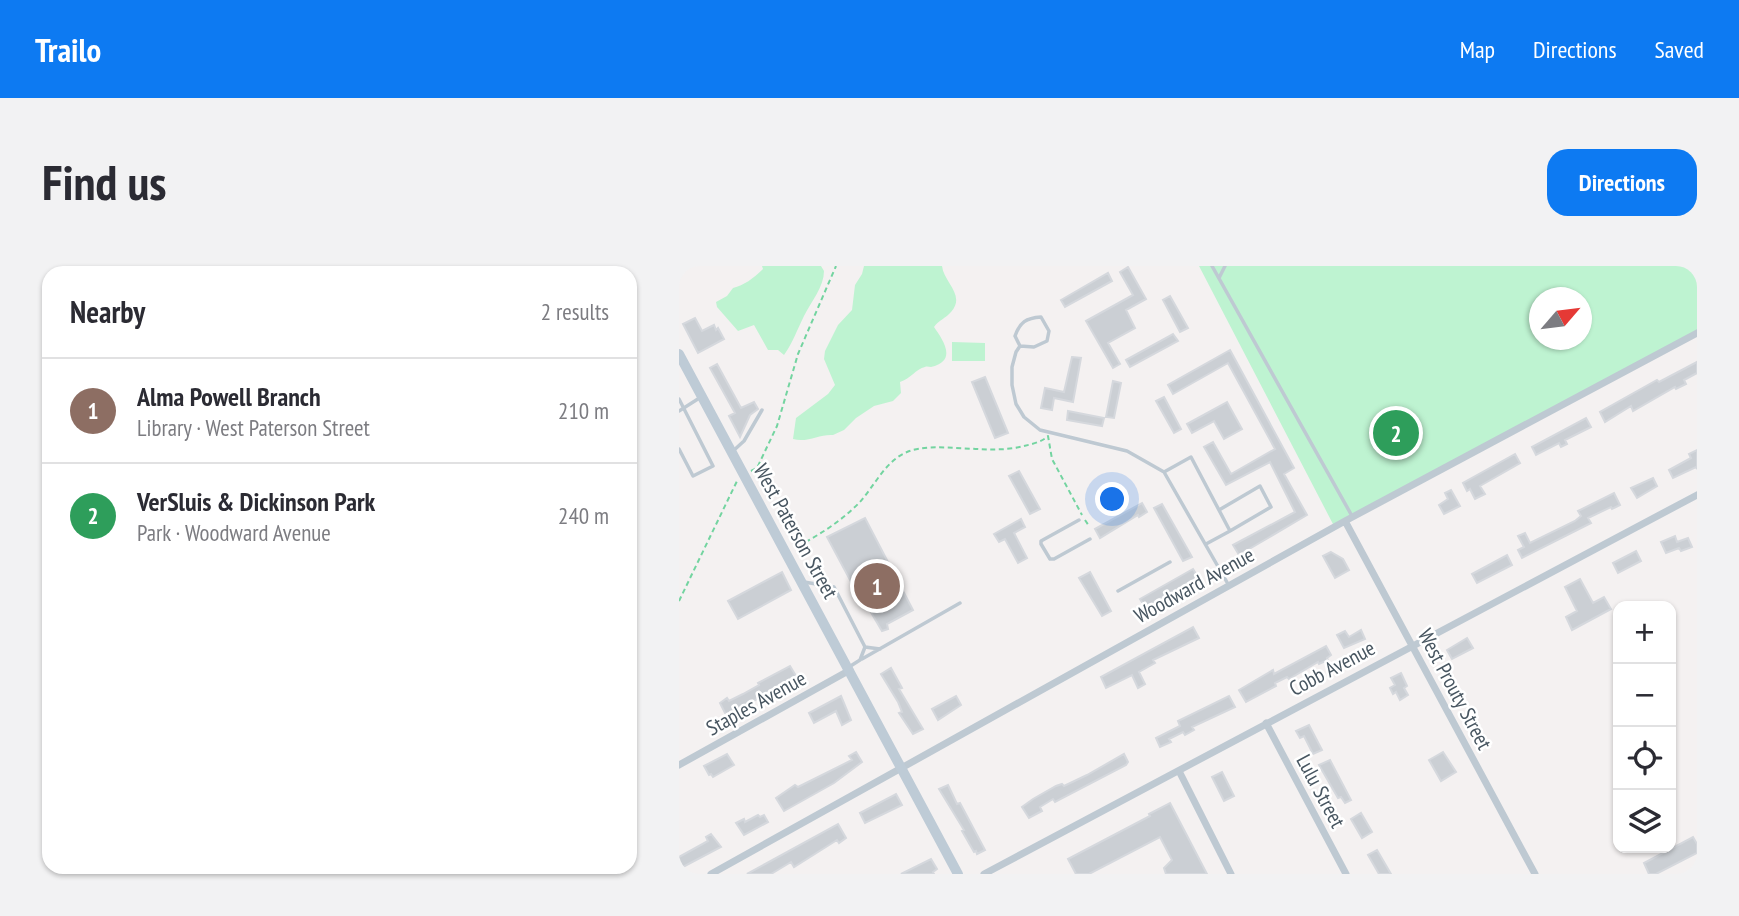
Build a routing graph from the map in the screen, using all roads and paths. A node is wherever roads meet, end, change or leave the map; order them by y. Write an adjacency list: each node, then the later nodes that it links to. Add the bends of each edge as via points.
1 (836, 266): 16 (path, via 798,354 777,426 757,468)
2 (1212, 266): 4 (lane)
3 (1225, 266): 4 (lane)
4 (1219, 278): 19 (lane)
5 (1697, 333): 19 (street, Woodward Avenue)
6 (1020, 346): 6 (lane, via 1034,348 1047,341 1049,331 1041,317 1028,318 1019,326 1015,336); 15 (lane, via 1012,368 1013,394 1029,422 1046,432 1127,452)
7 (679, 354): 8 (street, West Paterson Street)
8 (702, 397): 10 (lane); 14 (street, West Paterson Street)
9 (679, 399): 10 (lane)
10 (684, 408): 12 (lane); 13 (lane, via 713,466 693,476)
11 (762, 410): 14 (lane, via 744,441)
12 (679, 411)
13 (679, 449)
14 (731, 452): 16 (street, West Paterson Street)
15 (1164, 472): 18 (lane, via 1191,457); 25 (lane)
16 (744, 475): 28 (street, West Paterson Street); 31 (path, via 735,481)
17 (1697, 495): 34 (street, Cobb Avenue)
18 (1219, 510): 23 (lane); 23 (lane, via 1260,486 1271,507)
19 (1352, 516): 21 (street, Woodward Avenue)
20 (1079, 520): 24 (lane, via 1041,544 1054,559)
21 (1345, 521): 29 (street, Woodward Avenue); 34 (street, West Prouty Street)
22 (1089, 526): 26 (path, via 1052,460 1048,436 1000,451 934,448 907,452 891,463 849,512)
23 (1230, 531): 25 (lane)
24 (1090, 539)
25 (1206, 545): 29 (lane)
26 (798, 546)
27 (1170, 562): 30 (lane)
28 (802, 582): 33 (lane, via 834,587); 37 (street, West Paterson Street)
29 (1229, 586): 40 (street, Woodward Avenue)
30 (1118, 592)
31 (679, 601)
32 (960, 603): 35 (lane)
33 (865, 647): 35 (lane); 36 (lane)
34 (1411, 647): 38 (street, Cobb Avenue); 47 (street, West Prouty Street)
35 (880, 649): 36 (lane)
36 (860, 660): 37 (lane)
37 (849, 669): 39 (street, Staples Avenue); 40 (street, West Paterson Street)
38 (1266, 723): 41 (street, Cobb Avenue); 46 (street, Lulu Street)
39 (679, 765)
40 (902, 768): 42 (street, Woodward Avenue); 43 (street, West Paterson Street)
41 (1179, 771): 44 (street, Cobb Avenue); 45 (street)
42 (711, 874)
43 (958, 874)
44 (984, 874)
45 (1231, 874)
46 (1346, 874)
47 (1535, 874)

